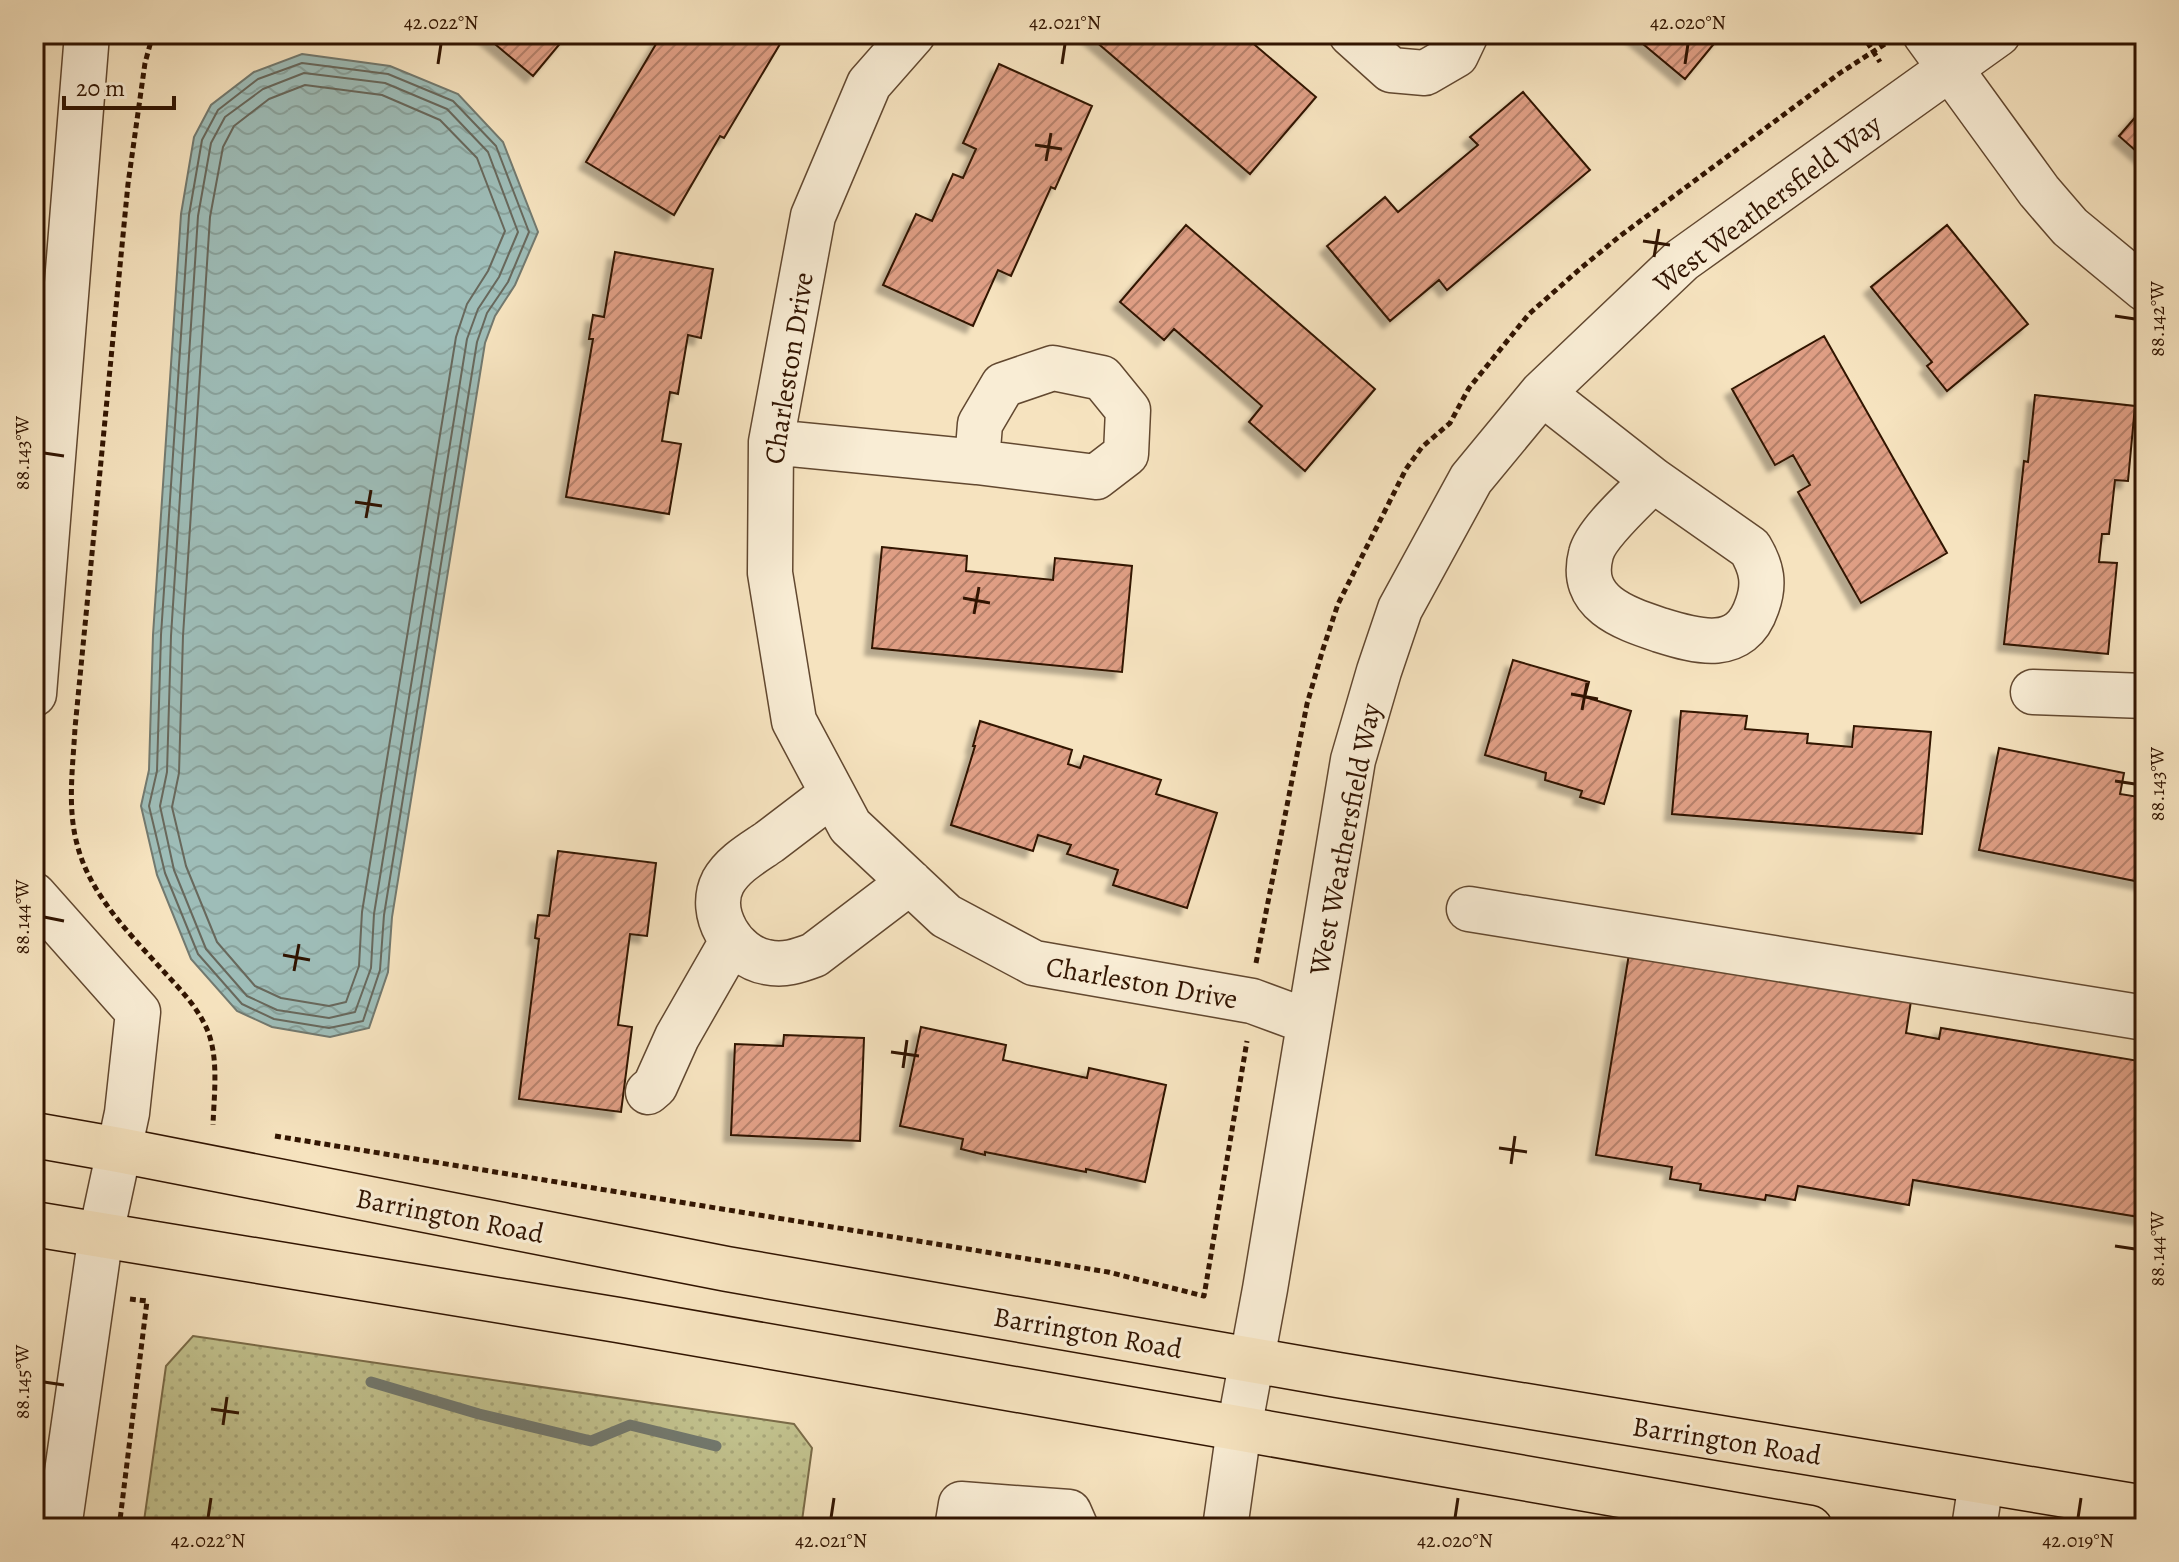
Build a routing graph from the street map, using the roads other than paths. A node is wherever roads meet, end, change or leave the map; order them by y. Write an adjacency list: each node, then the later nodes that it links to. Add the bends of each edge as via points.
1 (87, 34): 13 (street)
2 (913, 34): 9 (street, Charleston Drive, via 869,84 813,216)
3 (1351, 34): 4 (street, via 1391,70 1425,73 1456,55)
4 (1466, 34)
5 (1998, 34): 6 (street, West Weathersfield Way)
6 (1937, 51): 7 (street, via 2070,227); 8 (street, West Weathersfield Way, via 1682,260)
7 (2145, 289)
8 (1542, 393): 11 (street); 21 (street, West Weathersfield Way, via 1471,479 1400,609 1353,760)
9 (771, 442): 10 (street); 15 (street, Charleston Drive, via 770,573 794,721)
10 (977, 462)
11 (1653, 480)
12 (2033, 692): 14 (street)
13 (34, 694)
14 (2145, 696)
15 (832, 794): 16 (street, Charleston Drive, via 850,826); 19 (street, via 737,865 722,884 722,925)
16 (910, 882): 19 (street, via 814,955 797,961 757,960); 21 (street, Charleston Drive, via 946,916 1034,963 1252,1001)
17 (34, 895): 24 (street, via 138,1012)
18 (1469, 909): 20 (street)
19 (732, 941): 22 (street)
20 (2145, 1018)
21 (1309, 1022): 27 (street, West Weathersfield Way)
22 (648, 1092)
23 (34, 1135): 24 (main road, Barrington Road)
24 (119, 1150): 26 (street); 27 (main road, Barrington Road, via 727,1269)
25 (34, 1224): 26 (main road)
26 (101, 1234): 28 (main road); 31 (street)
27 (1251, 1361): 28 (street, West Weathersfield Way); 29 (main road, Barrington Road)
28 (1239, 1429): 34 (street, West Weathersfield Way); 35 (main road)
29 (1981, 1482): 30 (main road, Barrington Road); 36 (street)
30 (2145, 1508)
31 (59, 1528)
32 (957, 1528): 33 (street, via 961,1504 1069,1512)
33 (1076, 1528)
34 (1225, 1528)
35 (1810, 1528)
36 (1974, 1528)

